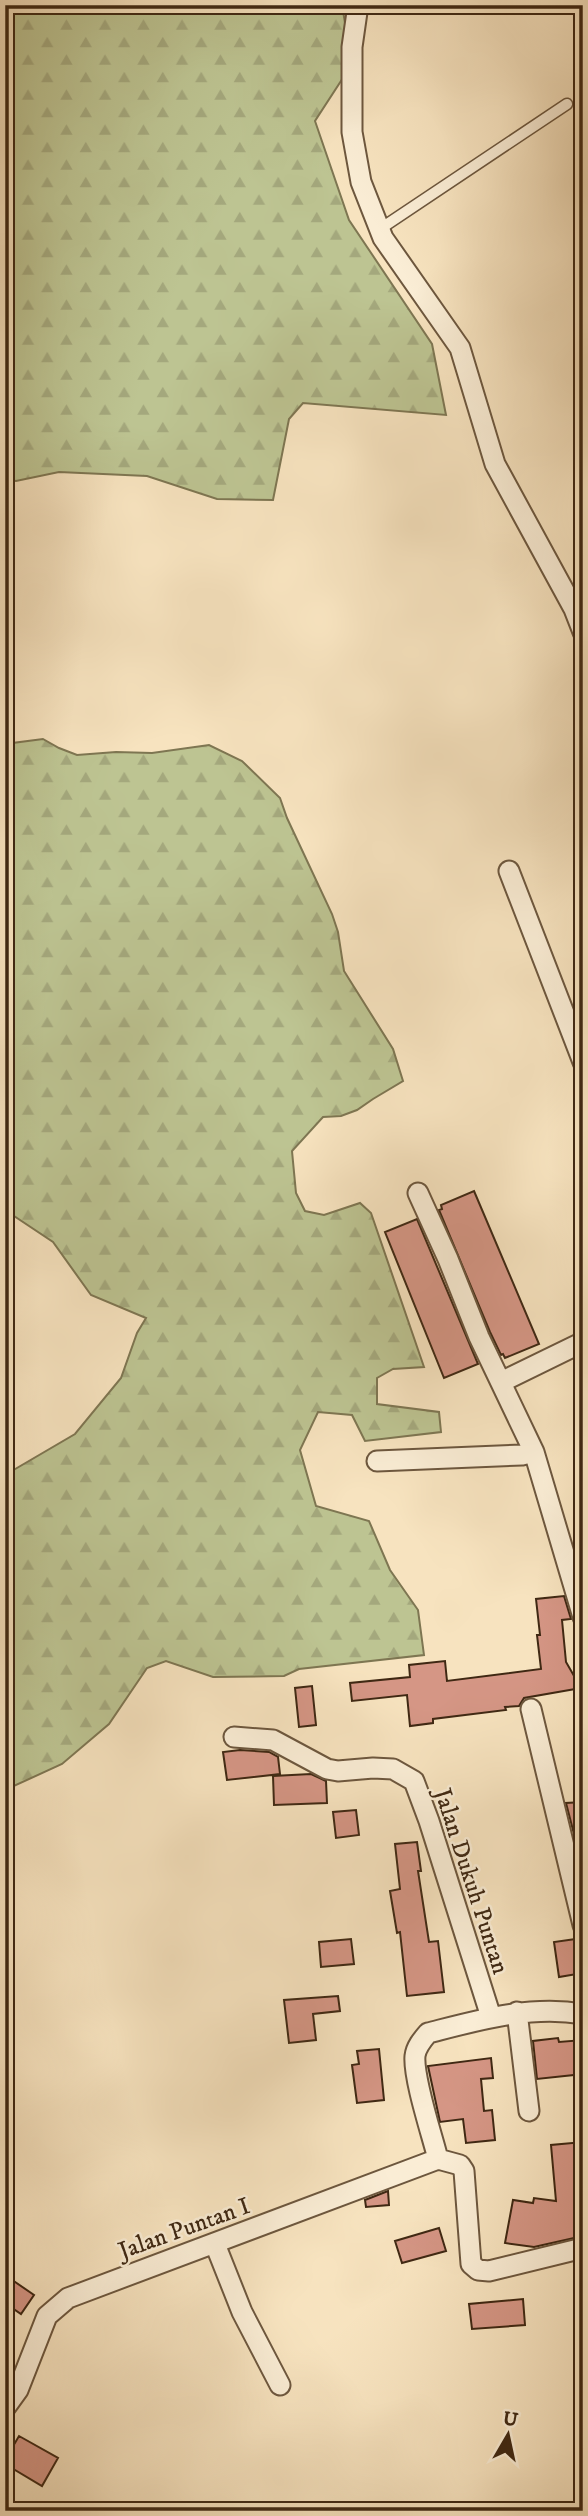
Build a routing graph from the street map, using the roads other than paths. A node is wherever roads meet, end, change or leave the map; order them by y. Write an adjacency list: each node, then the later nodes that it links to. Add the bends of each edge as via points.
1 (358, 5): 3 (street, via 352,47 352,132 361,181)
2 (567, 104): 3 (lane)
3 (380, 229): 4 (street, via 460,348 495,464)
4 (583, 632)
5 (509, 871): 6 (street)
6 (583, 1062)
7 (418, 1193): 9 (street)
8 (583, 1342): 9 (street)
9 (501, 1382): 10 (street)
10 (534, 1452): 11 (street); 12 (street)
11 (377, 1461)
12 (583, 1617)
13 (531, 1709): 15 (street)
14 (234, 1737): 18 (street, Jalan Dukuh Puntan, via 273,1740 338,1772 393,1769 414,1781)
15 (583, 1925)
16 (517, 2012): 17 (street); 18 (street); 19 (street)
17 (583, 2014)
18 (491, 2017): 20 (street, via 428,2033 419,2043 417,2073)
19 (528, 2111)
20 (438, 2159): 21 (street, Jalan Puntan I); 22 (street, via 460,2165 464,2171 471,2264 478,2270)
21 (215, 2244): 23 (street, via 242,2312); 24 (street, Jalan Puntan I, via 68,2298 47,2316 18,2390)
22 (583, 2248)
23 (280, 2385)
24 (5, 2408)

